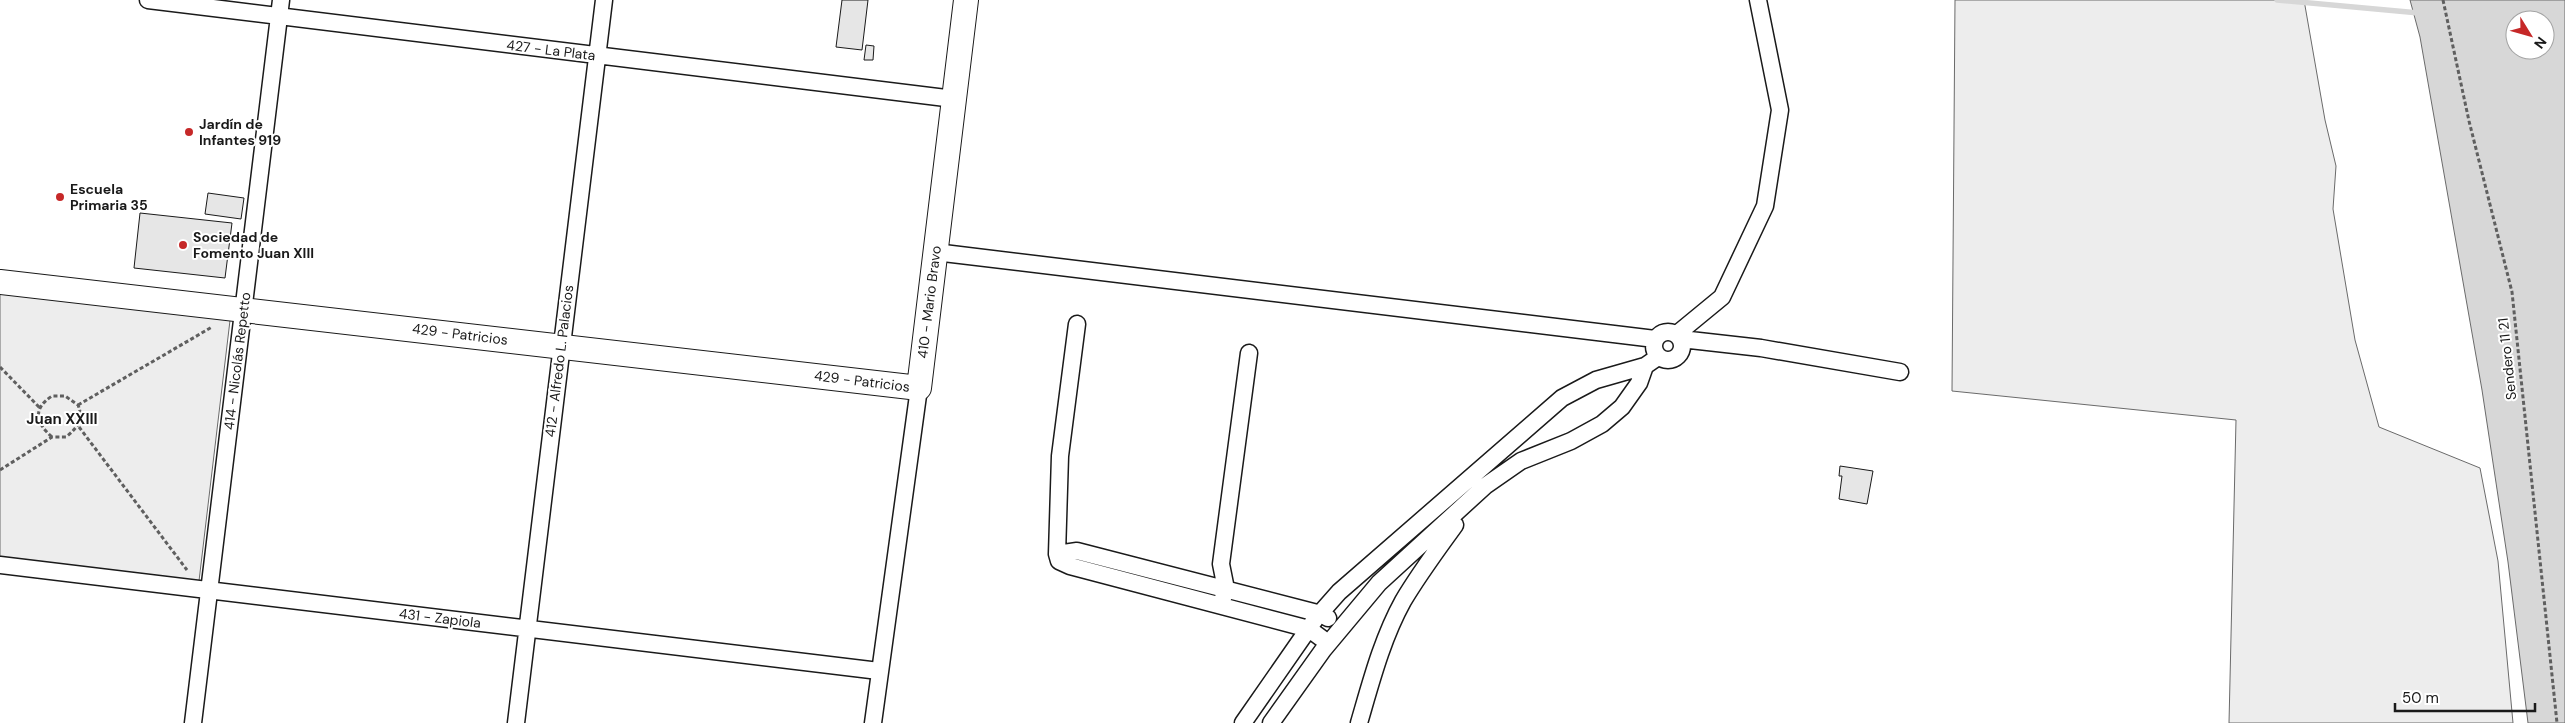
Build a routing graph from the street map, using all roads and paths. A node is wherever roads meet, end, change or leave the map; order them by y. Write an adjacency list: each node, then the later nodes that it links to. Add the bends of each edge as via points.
1 (148, 0): 7 (street, 427 - La Plata)
2 (282, 0): 7 (street, 414 - Nicolás Repetto)
3 (604, 0): 8 (street, 412 - Alfredo L. Palacios)
4 (966, 0): 9 (street, 410 - Mario Bravo)
5 (1758, 0): 14 (street, via 1780,110 1765,206 1722,297)
6 (2443, 0): 45 (path, Sendero 11 21, via 2512,292)
7 (279, 16): 8 (street, 427 - La Plata); 12 (street, 414 - Nicolás Repetto)
8 (597, 55): 9 (street, 427 - La Plata); 16 (street, 412 - Alfredo L. Palacios)
9 (954, 100): 10 (street, 410 - Mario Bravo)
10 (935, 252): 15 (street); 21 (street, 410 - Mario Bravo)
11 (0, 282): 12 (street, 429 - Patricios)
12 (243, 309): 16 (street, 429 - Patricios); 22 (path); 31 (street, 414 - Nicolás Repetto)
13 (1077, 324): 28 (street, via 1060,456)
14 (1679, 336): 15 (street, via 1666,331); 18 (street, via 1683,349 1677,358); 20 (street)
15 (1655, 339): 18 (street)
16 (562, 346): 21 (street, 429 - Patricios); 35 (street, 412 - Alfredo L. Palacios)
17 (1249, 353): 30 (street, via 1221,564)
18 (1651, 362): 27 (street, via 1596,380 1562,398); 27 (street, via 1622,407 1602,424 1572,441)
19 (0, 367): 23 (path)
20 (1900, 372)
21 (919, 388): 38 (street, 410 - Mario Bravo)
22 (78, 404): 23 (path, via 65,396 52,396); 24 (path, via 81,418)
23 (40, 408): 25 (path, via 38,418 41,427)
24 (78, 427): 25 (path, via 66,437); 31 (path)
25 (52, 437): 26 (path)
26 (0, 470)
27 (1481, 479): 33 (street, via 1339,592); 34 (street, via 1379,583); 44 (street, via 1402,602 1383,645)
28 (1057, 554): 30 (street, via 1077,551); 32 (street, via 1059,561 1070,566)
29 (0, 565): 31 (street, 431 - Zapiola)
30 (1226, 589): 32 (street); 33 (street)
31 (206, 590): 35 (street, 431 - Zapiola); 39 (street, 414 - Nicolás Repetto)
32 (1221, 606): 36 (street)
33 (1321, 614): 34 (street); 36 (street)
34 (1342, 627): 37 (street)
35 (526, 629): 38 (street, 431 - Zapiola); 40 (street, 412 - Alfredo L. Palacios)
36 (1309, 629): 37 (street); 42 (street)
37 (1328, 643): 43 (street)
38 (880, 671): 41 (street, 410 - Mario Bravo)
39 (193, 723)
40 (516, 723)
41 (873, 723)
42 (1243, 723)
43 (1271, 723)
44 (1359, 723)
45 (2557, 723)

